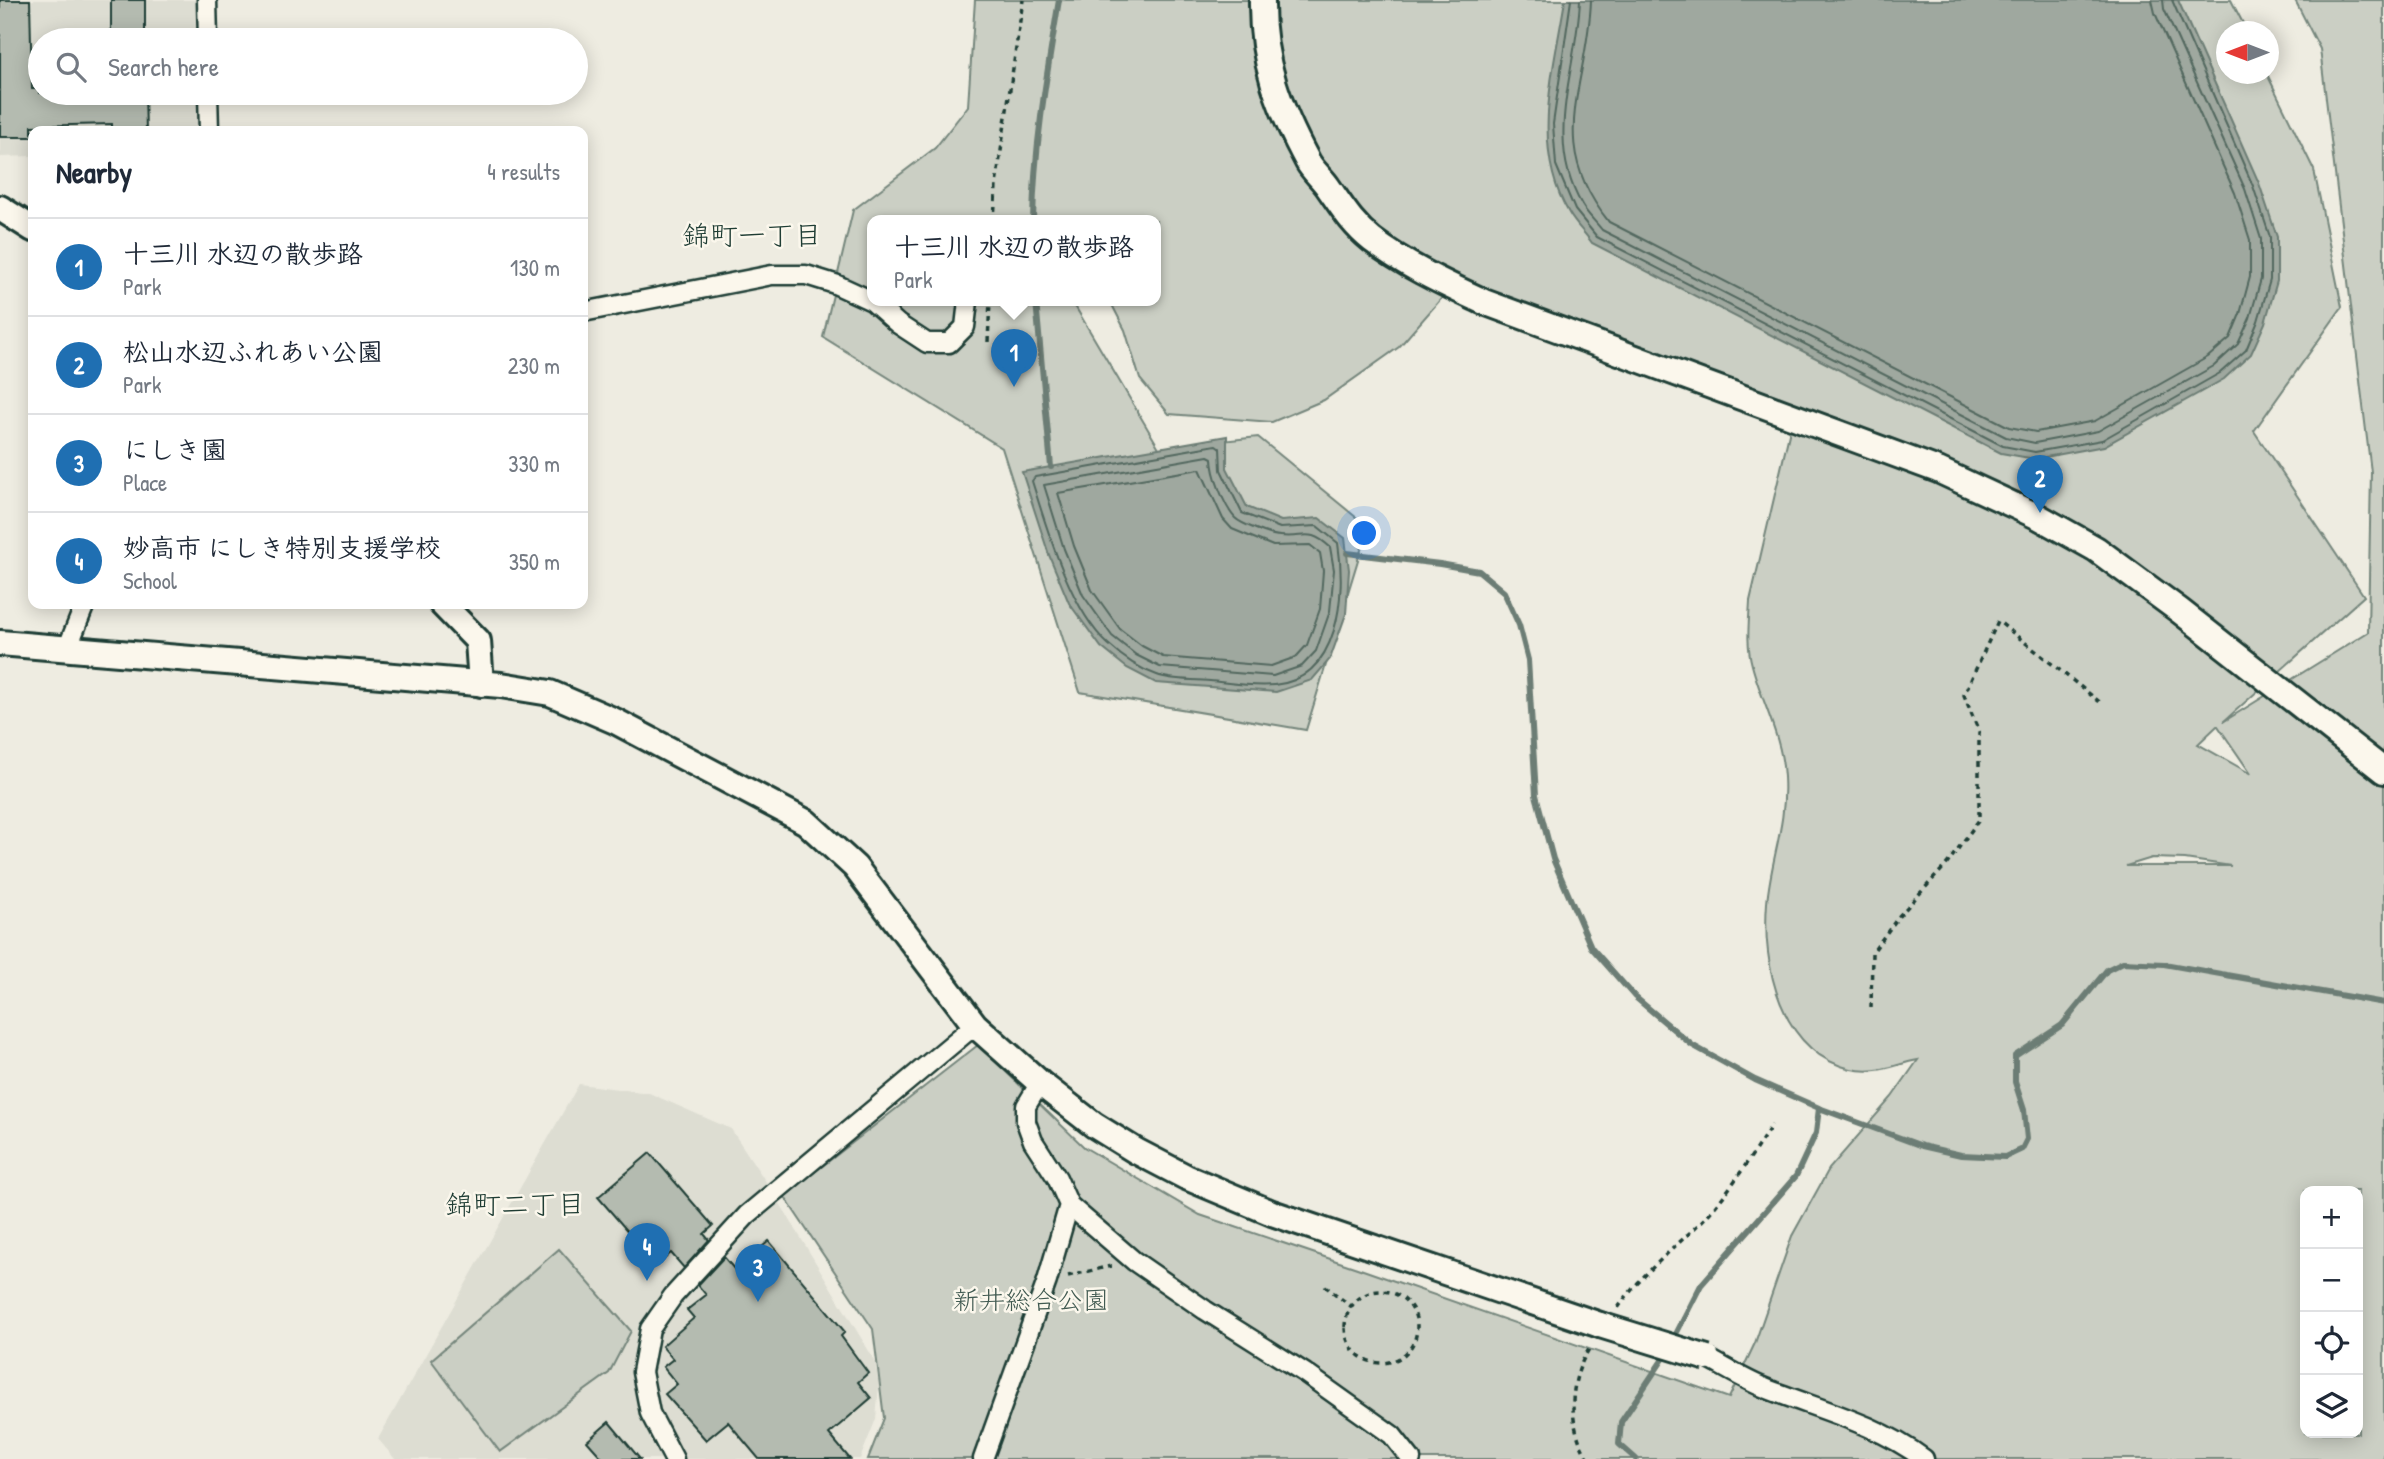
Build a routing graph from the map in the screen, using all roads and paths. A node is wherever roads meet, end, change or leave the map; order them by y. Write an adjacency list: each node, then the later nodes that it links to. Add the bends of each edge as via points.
1 (207, 0): 4 (street)
2 (1023, 0): 8 (path)
3 (1262, 0): 22 (street, via 1265,54 1279,102 1309,164 1348,218 1372,239 1483,302 1938,470 2039,517 2096,549)
4 (208, 28)
5 (208, 105): 6 (street)
6 (209, 126)
7 (0, 208): 9 (street)
8 (994, 215)
9 (28, 226)
10 (867, 299): 14 (street, via 806,275 772,275)
11 (878, 306): 12 (street, via 927,343 949,343 965,327)
12 (967, 306)
13 (990, 306): 15 (path)
14 (588, 311)
15 (988, 342)
16 (83, 609): 19 (street)
17 (447, 609): 20 (street, via 478,641)
18 (0, 643): 19 (street)
19 (67, 649): 20 (street)
20 (481, 684): 24 (street, via 550,693 615,721 806,822 855,867)
21 (2101, 703): 23 (path, via 1998,621 1964,695 1979,732 1979,820 1872,953)
22 (2384, 771)
23 (1871, 1008)
24 (975, 1025): 25 (street); 34 (street, via 747,1215 673,1296 650,1329 642,1372 650,1413)
25 (1040, 1083): 27 (street, via 1026,1106 1026,1122); 32 (street, via 1136,1151 1222,1193)
26 (1772, 1125): 32 (path, via 1706,1216 1633,1285)
27 (1069, 1205): 28 (street); 29 (street)
28 (1134, 1261): 29 (path); 36 (street, via 1392,1435)
29 (1047, 1281): 35 (street)
30 (1325, 1286): 31 (path)
31 (1352, 1307): 31 (path, via 1346,1338 1361,1357 1384,1364 1396,1361 1413,1345 1418,1322 1414,1310 1397,1294 1374,1291)
32 (1602, 1328): 33 (street, bridge); 37 (path, via 1581,1362 1573,1395 1572,1419)
33 (1707, 1358): 38 (street, via 1762,1387 1859,1421)
34 (674, 1459)
35 (983, 1459)
36 (1411, 1459)
37 (1588, 1459)
38 (1924, 1459)

